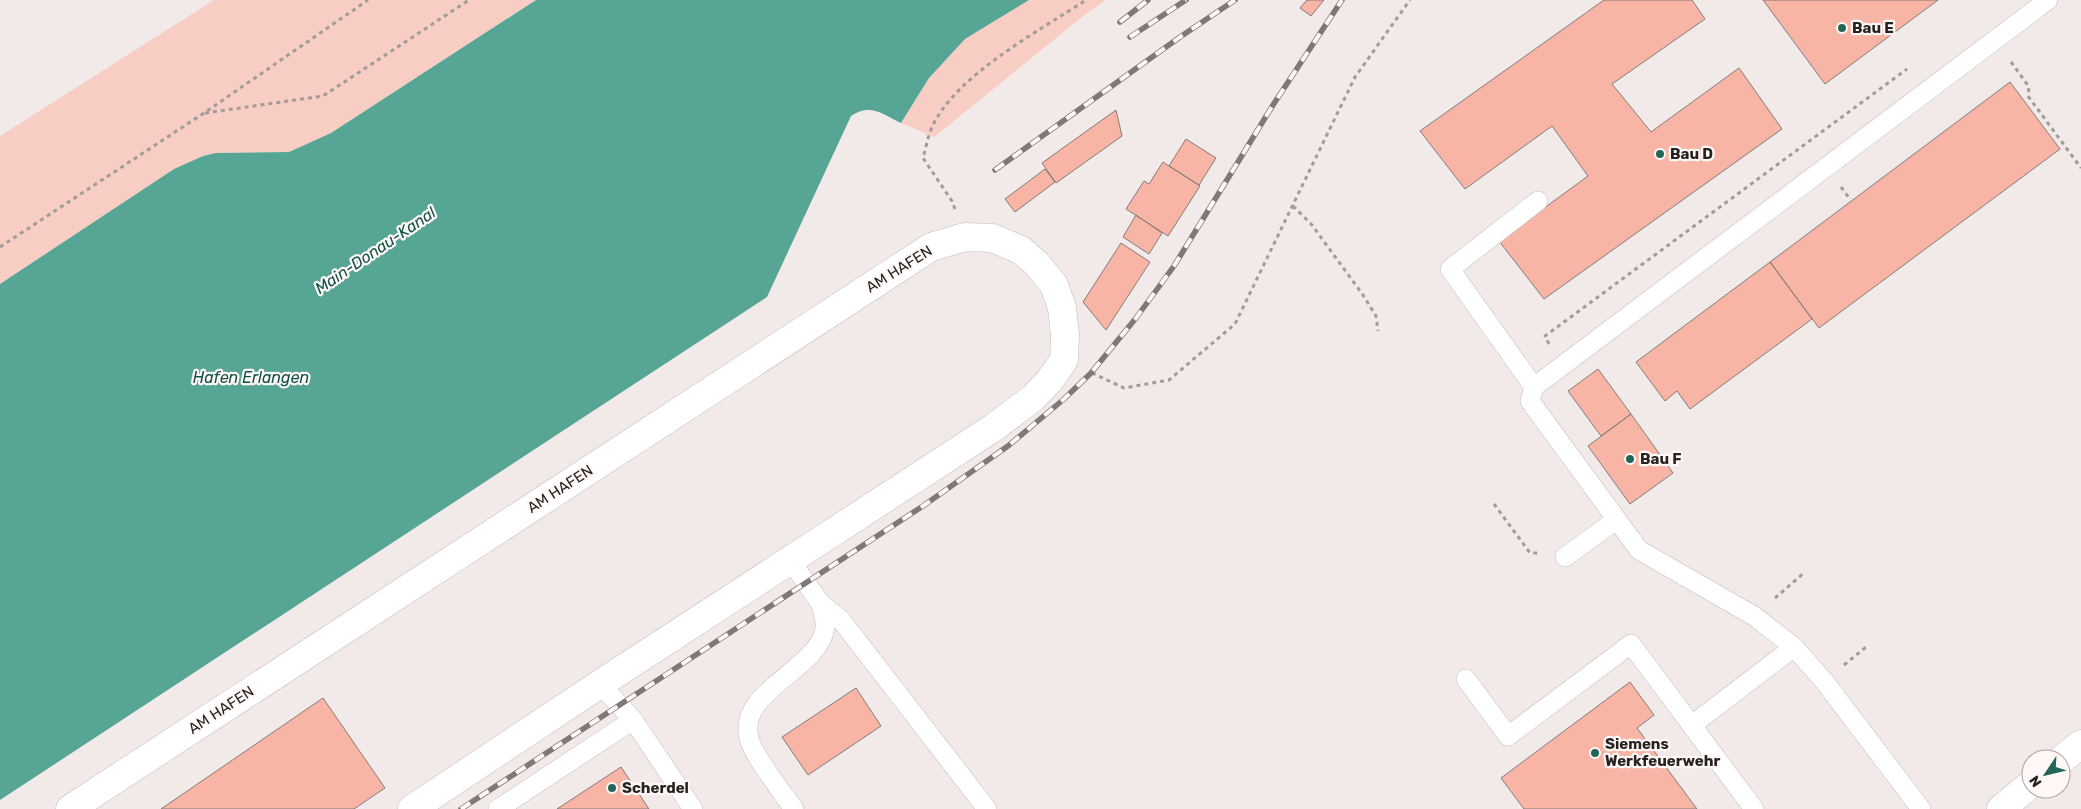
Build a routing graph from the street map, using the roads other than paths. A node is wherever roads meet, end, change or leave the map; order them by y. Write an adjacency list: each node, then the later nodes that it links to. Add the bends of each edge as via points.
1 (2048, 0): 3 (lane)
2 (1538, 201): 3 (lane, via 1450,270)
3 (1534, 387): 4 (lane, via 1530,401)
4 (1616, 520): 5 (lane); 8 (lane, via 1639,550 1754,616)
5 (1565, 557)
6 (790, 560): 7 (lane); 10 (street); 16 (street, AM HAFEN, via 993,428 1033,398 1050,380 1064,360 1062,308 1054,285 1021,250 992,238 966,237 930,247)
7 (821, 604): 20 (lane, via 825,626 820,644 761,699 749,720 749,738 757,754); 21 (lane, via 841,620)
8 (1794, 647): 12 (lane); 23 (lane, via 1824,681)
9 (1466, 679): 12 (lane, via 1508,736 1631,644)
10 (600, 684): 11 (lane); 17 (street)
11 (632, 720): 18 (lane); 19 (lane)
12 (1692, 725): 22 (lane)
13 (2081, 744): 14 (street)
14 (2071, 752)
15 (2021, 792): 24 (street)
16 (70, 809)
17 (412, 809)
18 (498, 809)
19 (693, 809)
20 (794, 809)
21 (987, 809)
22 (1754, 809)
23 (1921, 809)
24 (2001, 809)

